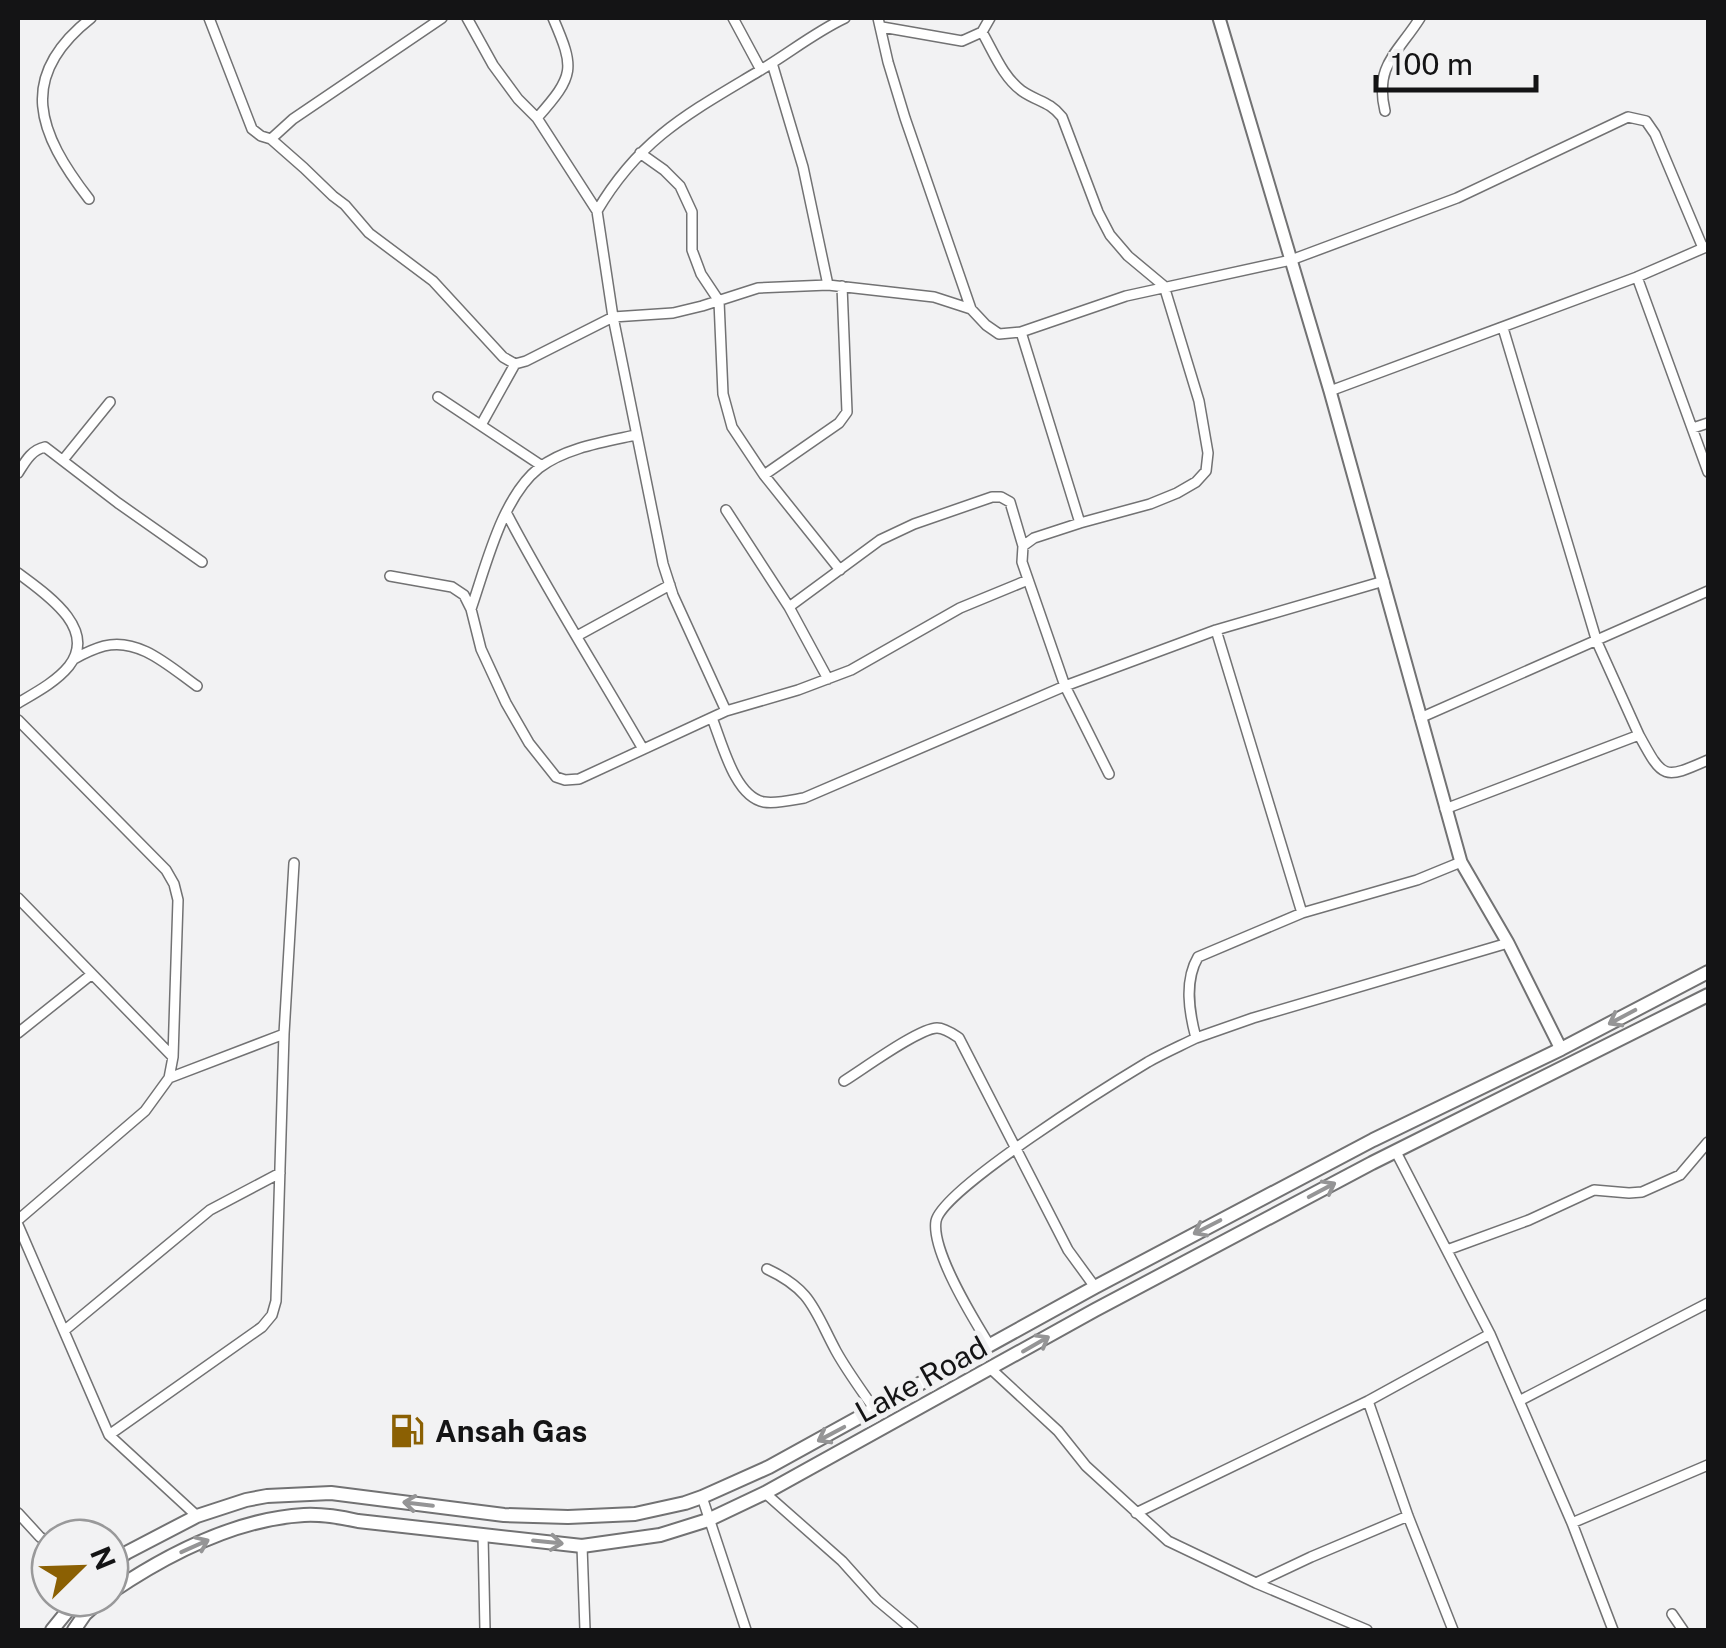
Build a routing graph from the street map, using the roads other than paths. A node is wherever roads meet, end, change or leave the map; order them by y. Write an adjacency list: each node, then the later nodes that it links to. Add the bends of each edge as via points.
1 (91, 18): 19 (street, via 50,62 42,98 64,166)
2 (208, 18): 17 (street, via 252,129)
3 (442, 18): 17 (street)
4 (467, 18): 16 (street, via 492,65)
5 (553, 18): 16 (street, via 570,68)
6 (733, 18): 14 (street)
7 (845, 18): 13 (street)
8 (990, 18): 12 (street)
9 (1219, 18): 22 (street)
10 (1420, 18): 15 (street, via 1382,75)
11 (880, 22): 12 (street, via 962,40); 28 (street)
12 (982, 32): 26 (street, via 1008,80 1062,116 1110,236)
13 (772, 63): 14 (street); 24 (street)
14 (761, 70): 18 (street, via 689,113)
15 (1385, 111)
16 (536, 118): 20 (street)
17 (270, 139): 32 (street, via 368,234 433,281)
18 (640, 153): 20 (street); 27 (street, via 680,186 692,212 692,250)
19 (89, 200)
20 (597, 211): 29 (street)
21 (1706, 247): 22 (street, via 1655,134 1646,120 1628,117 1458,198); 23 (street)
22 (1291, 260): 26 (street); 33 (street)
23 (1637, 277): 30 (street); 38 (street)
24 (828, 285): 25 (street); 27 (street, via 758,288)
25 (842, 286): 28 (street, via 934,297); 44 (street, via 847,412)
26 (1164, 286): 31 (street); 47 (street, via 1198,401 1206,471 1150,504)
27 (719, 301): 29 (street); 44 (street, via 723,394 732,427)
28 (971, 309): 31 (street, via 999,334)
29 (613, 317): 32 (street); 39 (street)
30 (1503, 328): 33 (street); 61 (street)
31 (1021, 332): 47 (street)
32 (515, 364): 37 (street)
33 (1330, 391): 54 (street)
34 (438, 397): 37 (street)
35 (110, 402): 40 (street)
36 (1708, 423): 38 (street)
37 (481, 425): 41 (street)
38 (1693, 428): 42 (street)
39 (636, 434): 41 (street); 55 (street)
40 (63, 460): 43 (street, via 38,448); 49 (street)
41 (542, 466): 46 (street)
42 (1708, 472)
43 (18, 473)
44 (764, 474): 50 (street)
45 (726, 510): 57 (street)
46 (506, 514): 58 (street); 60 (street)
47 (1080, 523): 48 (street)
48 (1023, 546): 50 (street, via 1010,502 992,497 880,540); 53 (street)
49 (202, 562)
50 (840, 570): 57 (street)
51 (18, 573): 62 (street, via 61,606 78,643)
52 (390, 576): 58 (street, via 452,587)
53 (1028, 580): 63 (street); 65 (street)
54 (1384, 582): 59 (street); 69 (street)
55 (670, 585): 60 (street); 67 (street)
56 (1708, 590): 61 (street)
57 (789, 607): 63 (street)
58 (471, 609): 72 (street, via 506,703 556,776 579,779)
59 (1216, 630): 65 (street); 79 (street)
60 (578, 636): 72 (street)
61 (1596, 642): 69 (street); 71 (street)
62 (74, 658): 64 (street, via 102,646 132,647); 66 (street)
63 (828, 678): 67 (street)
64 (197, 686)
65 (1065, 686): 68 (street, via 782,802 746,794); 74 (street)
66 (18, 703)
67 (726, 711): 68 (street)
68 (712, 718): 72 (street)
69 (1420, 718): 75 (street)
70 (18, 720): 88 (street, via 174,884)
71 (1639, 736): 73 (street, via 1668,774); 75 (street)
72 (643, 749)
73 (1708, 760)
74 (1109, 774)
75 (1445, 809): 76 (street)
76 (1462, 862): 79 (street); 80 (street)
77 (294, 863): 85 (street)
78 (18, 898): 82 (street)
79 (1302, 913): 86 (street, via 1198,957 1190,970)
80 (1508, 943): 86 (street); 87 (street)
81 (1708, 972): 87 (main road, Lake Road, one-way to 87)
82 (92, 974): 84 (street); 88 (street)
83 (1708, 995): 93 (main road, Lake Road)
84 (18, 1033)
85 (284, 1034): 89 (street); 94 (street)
86 (1196, 1038): 92 (street)
87 (1561, 1049): 98 (main road, Lake Road, one-way to 98)
88 (172, 1056): 89 (street)
89 (169, 1078): 95 (street, via 145,1111)
90 (844, 1082): 92 (street, via 919,1034 949,1031 960,1038)
91 (1708, 1142): 96 (street, via 1680,1174 1642,1192 1594,1190)
92 (1016, 1150): 98 (street); 102 (street, via 944,1206 936,1221 939,1250)
93 (1396, 1152): 96 (street); 103 (main road, Lake Road, one-way to 93)
94 (280, 1173): 100 (street, via 210,1210); 107 (street, via 272,1315)
95 (18, 1222): 100 (street)
96 (1448, 1250): 101 (street)
97 (767, 1269): 106 (street, via 789,1279 814,1307)
98 (1095, 1287): 102 (main road, Lake Road)
99 (1708, 1303): 105 (street)
100 (65, 1330): 107 (street)
101 (1490, 1334): 104 (street); 105 (street)
102 (990, 1346): 106 (main road, Lake Road)
103 (991, 1369): 109 (main road, Lake Road); 111 (street)
104 (1368, 1400): 111 (street); 113 (street)
105 (1519, 1401): 115 (street)
106 (875, 1410): 110 (main road, Lake Road, one-way to 110)
107 (108, 1435): 112 (street)
108 (1708, 1464): 115 (street)
109 (765, 1493): 114 (main road, Lake Road); 125 (street)
110 (702, 1496): 112 (main road, Lake Road, one-way to 112, via 634,1514 568,1516 504,1515 332,1493 246,1500); 114 (street)
111 (1136, 1513): 120 (street, via 1168,1541)
112 (197, 1516): 118 (main road, Lake Road)
113 (1408, 1516): 120 (street); 127 (street)
114 (708, 1520): 117 (main road, Lake Road); 124 (street)
115 (1572, 1523): 128 (street)
116 (484, 1535): 117 (main road, Lake Road, one-way to 117); 119 (main road, Lake Road, one-way to 116, via 196,1544 289,1517 329,1515); 122 (street)
117 (582, 1546): 123 (street)
118 (130, 1551)
119 (130, 1579)
120 (1256, 1583): 126 (street)
121 (1672, 1614): 129 (street)
122 (485, 1630)
123 (586, 1630)
124 (746, 1630)
125 (913, 1630)
126 (1366, 1630)
127 (1453, 1630)
128 (1613, 1630)
129 (1682, 1630)

